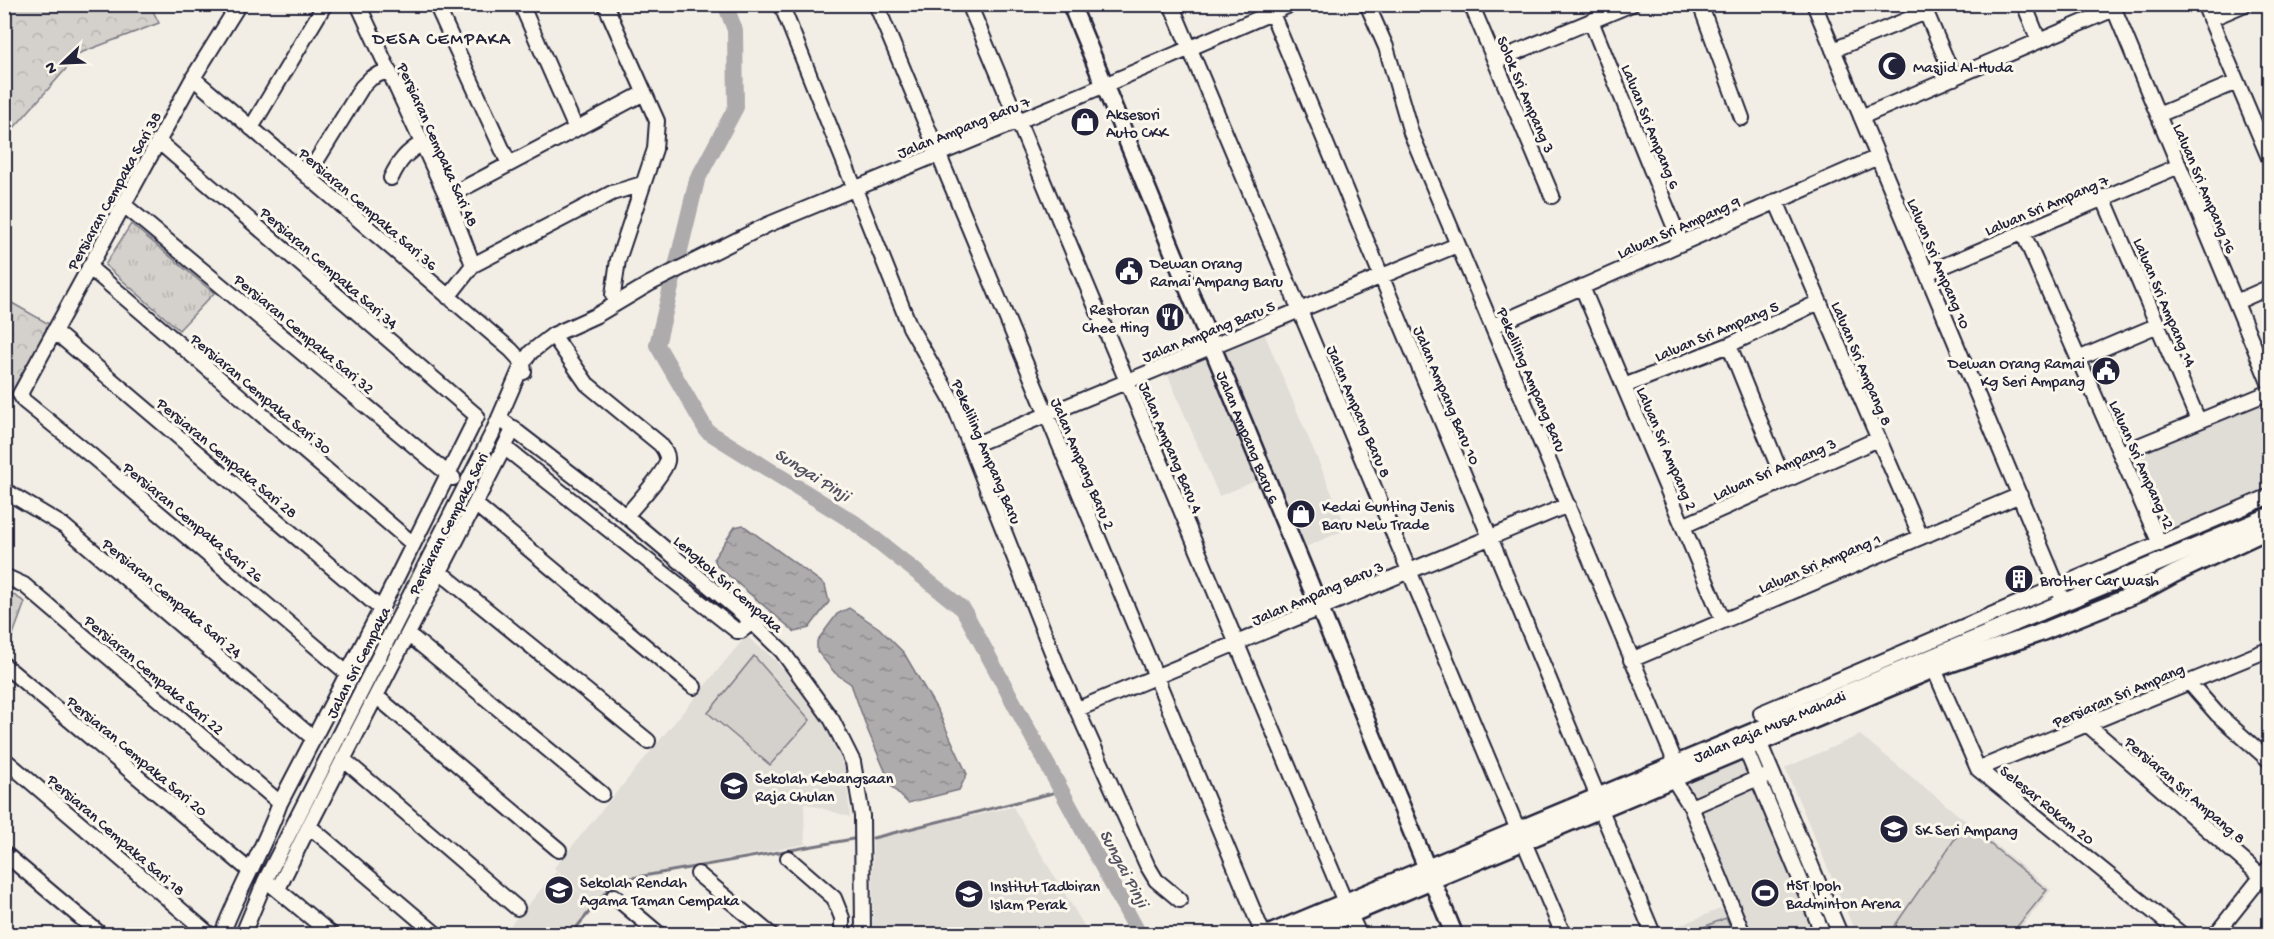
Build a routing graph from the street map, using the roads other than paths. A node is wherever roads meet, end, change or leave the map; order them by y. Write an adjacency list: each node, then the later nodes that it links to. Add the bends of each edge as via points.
1 (239, 4): 31 (street, Persiaran Cempaka Sari 38)
2 (325, 4): 40 (street)
3 (358, 4): 30 (street, Persiaran Cempaka Sari 48)
4 (436, 4): 47 (street)
5 (521, 4): 41 (street)
6 (604, 4): 35 (street)
7 (781, 4): 52 (street, Pekeliling Ampang Baru)
8 (876, 4): 44 (street, Jalan Ampang Baru 2)
9 (969, 4): 39 (street, Jalan Ampang Baru 4)
10 (1071, 4): 34 (main road, Jalan Ampang Baru 6)
11 (1171, 4): 27 (street, Jalan Ampang Baru 8)
12 (1292, 4): 23 (street, Jalan Ampang Baru 7)
13 (1367, 4): 60 (street, Pekeliling Ampang Baru, via 1386,47 1411,133)
14 (1471, 4): 29 (street, Solok Sri Ampang 3)
15 (1632, 4): 25 (street)
16 (1700, 4): 38 (street)
17 (1814, 4): 28 (street, Laluan Sri Ampang 10)
18 (2024, 4): 26 (street)
19 (2204, 4): 24 (street)
20 (2245, 4): 24 (street)
21 (2113, 7): 26 (street); 36 (street, Laluan Sri Ampang 16)
22 (1924, 8): 28 (street); 32 (street)
23 (1270, 9): 27 (street, Jalan Ampang Baru 7); 64 (street, Jalan Ampang Baru 10)
24 (2210, 19): 33 (street)
25 (1592, 21): 29 (street); 59 (street, Laluan Sri Ampang 6)
26 (2039, 41): 32 (street)
27 (1190, 48): 34 (street, Jalan Ampang Baru 7); 72 (street, Jalan Ampang Baru 8)
28 (1833, 50): 37 (street, Laluan Sri Ampang 10)
29 (1495, 61): 53 (street, Solok Sri Ampang 3)
30 (388, 70): 43 (street, Persiaran Cempaka Sari 48); 49 (street, via 362,87)
31 (193, 78): 40 (street, Persiaran Cempaka Sari 36); 42 (street, Persiaran Cempaka Sari 38)
32 (1953, 78): 37 (street)
33 (2237, 82): 36 (street); 46 (street)
34 (1104, 86): 39 (street, Jalan Ampang Baru 7); 78 (main road, Jalan Ampang Baru 6)
35 (644, 93): 41 (street); 51 (street, via 657,122 654,149)
36 (2158, 115): 48 (street, Laluan Sri Ampang 16)
37 (1861, 117): 45 (street, Laluan Sri Ampang 10)
38 (1742, 118)
39 (1017, 120): 44 (street, Jalan Ampang Baru 7); 82 (street, Jalan Ampang Baru 4)
40 (251, 128): 49 (street, Persiaran Cempaka Sari 36)
41 (576, 129): 47 (street)
42 (158, 141): 57 (street, Persiaran Cempaka Sari 38); 95 (street, Persiaran Cempaka Sari 34, via 476,414)
43 (422, 143): 50 (street, via 399,161); 54 (street, Persiaran Cempaka Sari 48)
44 (938, 154): 52 (street, Jalan Ampang Baru 7); 88 (street, Jalan Ampang Baru 2)
45 (1878, 157): 56 (street, Laluan Sri Ampang 9); 63 (street, Laluan Sri Ampang 10)
46 (2270, 160)
47 (509, 164): 54 (street)
48 (2179, 166): 55 (street, Laluan Sri Ampang 7); 70 (street, Laluan Sri Ampang 16)
49 (307, 176): 68 (street, Persiaran Cempaka Sari 36)
50 (391, 178)
51 (642, 184): 61 (street, via 612,193); 71 (street, via 618,260 613,295)
52 (856, 187): 65 (street, Jalan Ampang Baru 7); 92 (street, Pekeliling Ampang Baru, via 910,327 952,400)
53 (1552, 196)
54 (447, 197): 61 (street, Persiaran Cempaka Sari 48)
55 (2103, 197): 58 (street, Laluan Sri Ampang 7); 73 (street, Laluan Sri Ampang 14)
56 (1776, 201): 59 (street, Laluan Sri Ampang 9); 69 (street, Laluan Sri Ampang 8)
57 (124, 205): 62 (street, Persiaran Cempaka Sari 38); 95 (street, Persiaran Cempaka Sari 32)
58 (2023, 232): 63 (street, Laluan Sri Ampang 7); 79 (street, Laluan Sri Ampang 12)
59 (1682, 243): 66 (street, Laluan Sri Ampang 9)
60 (1457, 245): 64 (street, Jalan Ampang Baru 5); 74 (street, Pekeliling Ampang Baru)
61 (473, 265): 68 (street)
62 (89, 267): 75 (street, Persiaran Cempaka Sari 38); 109 (street, Persiaran Cempaka Sari 30)
63 (1926, 273): 99 (street, Laluan Sri Ampang 10)
64 (1381, 277): 72 (street, Jalan Ampang Baru 5); 107 (street, Jalan Ampang Baru 10)
65 (649, 284): 71 (street, Jalan Sri Cempaka)
66 (1582, 287): 74 (street, Laluan Sri Ampang 9); 84 (street, Laluan Sri Ampang 2)
67 (2270, 287): 70 (street)
68 (448, 297): 80 (street, Persiaran Cempaka Sari 36)
69 (1819, 302): 77 (street, Laluan Sri Ampang 5); 91 (street, Laluan Sri Ampang 8)
70 (2236, 302): 83 (street, Laluan Sri Ampang 16)
71 (616, 303): 76 (street, Jalan Sri Cempaka)
72 (1300, 310): 78 (street, Jalan Ampang Baru 5); 111 (street, Jalan Ampang Baru 8)
73 (2158, 325): 79 (street); 89 (street, Laluan Sri Ampang 14)
74 (1492, 326): 102 (street, Pekeliling Ampang Baru)
75 (54, 331): 86 (street, Persiaran Cempaka Sari 38); 117 (street, Persiaran Cempaka Sari 28)
76 (555, 342): 80 (street, Jalan Sri Cempaka, via 531,352); 81 (street, Jalan Sri Cempaka, via 538,357); 103 (street, via 587,384 660,444 667,457 663,470)
77 (1729, 345): 84 (street, Laluan Sri Ampang 5); 96 (street)
78 (1211, 347): 82 (street, Jalan Ampang Baru 5); 116 (main road, Jalan Ampang Baru 6)
79 (2078, 359): 94 (street, Laluan Sri Ampang 12)
80 (523, 363): 81 (street); 87 (street, Jalan Sri Cempaka)
81 (523, 380): 87 (street, Jalan Sri Cempaka)
82 (1127, 382): 88 (street, Jalan Ampang Baru 5); 121 (street, Jalan Ampang Baru 4)
83 (2270, 385)
84 (1624, 386): 105 (street, Laluan Sri Ampang 2)
85 (2270, 392): 89 (street)
86 (20, 394): 126 (street, Persiaran Cempaka Sari 26)
87 (502, 412): 90 (street, Lengkok Sri Cempaka); 97 (street, Jalan Sri Cempaka)
88 (1047, 415): 92 (street, Jalan Ampang Baru 5); 127 (street, Jalan Ampang Baru 2)
89 (2198, 420): 94 (street)
90 (514, 428): 93 (street, Persiaran Cempaka Sari); 103 (street, Lengkok Sri Cempaka)
91 (1878, 440): 96 (street, Laluan Sri Ampang 3); 108 (street, Laluan Sri Ampang 8)
92 (971, 446): 131 (street, Pekeliling Ampang Baru, via 1033,607)
93 (504, 447): 101 (street, Persiaran Cempaka Sari); 119 (street, via 737,631)
94 (2121, 453): 110 (street, Laluan Sri Ampang 12)
95 (448, 474): 97 (street, Persiaran Cempaka Sari 32); 109 (street)
96 (1784, 481): 105 (street, Laluan Sri Ampang 3)
97 (465, 486): 157 (street, Jalan Sri Cempaka)
98 (4, 490): 134 (street, Persiaran Cempaka Sari 24, via 64,526)
99 (2020, 495): 108 (street, Laluan Sri Ampang 1); 115 (street, Laluan Sri Ampang 10)
100 (2270, 496): 110 (street)
101 (475, 504): 112 (street, Persiaran Cempaka Sari); 129 (street)
102 (1568, 505): 107 (street, Jalan Ampang Baru 3); 123 (street, Pekeliling Ampang Baru)
103 (626, 516): 119 (street, Lengkok Sri Cempaka)
104 (2270, 516): 115 (main road, Jalan Raja Musa Mahadi)
105 (1683, 526): 118 (street, Laluan Sri Ampang 2)
106 (2270, 529): 113 (main road, Jalan Raja Musa Mahadi)
107 (1490, 537): 111 (street, Jalan Ampang Baru 3); 145 (street, Jalan Ampang Baru 10)
108 (1921, 537): 118 (street, Laluan Sri Ampang 1)
109 (413, 544): 117 (street)
110 (2160, 544): 115 (street)
111 (1409, 571): 116 (street, Jalan Ampang Baru 3); 149 (street, Jalan Ampang Baru 8)
112 (440, 572): 120 (street, Persiaran Cempaka Sari); 135 (street)
113 (2174, 574): 115 (main road, via 2074,611); 125 (main road, Jalan Raja Musa Mahadi, via 2082,616)
114 (4, 576): 144 (street, Persiaran Cempaka Sari 22, via 24,585)
115 (2063, 599): 125 (main road, via 2061,614); 132 (street); 136 (main road, Jalan Raja Musa Mahadi)
116 (1319, 608): 121 (street, Jalan Ampang Baru 3); 156 (main road, Jalan Ampang Baru 6)
117 (381, 609): 126 (street)
118 (1723, 621): 123 (street, Laluan Sri Ampang 1)
119 (752, 622): 173 (street, Lengkok Sri Cempaka, via 782,651 832,720 853,762 862,816)
120 (408, 634): 130 (street, Persiaran Cempaka Sari); 143 (street)
121 (1237, 643): 127 (street, Jalan Ampang Baru 3); 162 (street, Jalan Ampang Baru 4)
122 (2270, 649): 128 (street, Persiaran Sri Ampang)
123 (1631, 660): 141 (street, Pekeliling Ampang Baru)
124 (4, 665): 153 (street, Persiaran Cempaka Sari 20)
125 (1934, 669): 136 (main road, Jalan Raja Musa Mahadi); 140 (street, Selesar Rokam 20)
126 (348, 674): 134 (street)
127 (1155, 677): 131 (street, Jalan Ampang Baru 3); 174 (street, Jalan Ampang Baru 2)
128 (2190, 682): 133 (street, Persiaran Sri Ampang); 139 (street, via 2217,714)
129 (694, 687)
130 (376, 696): 138 (street, Persiaran Cempaka Sari); 150 (street)
131 (1078, 709): 160 (street, Pekeliling Ampang Baru, via 1147,865 1156,880)
132 (1761, 713)
133 (2088, 726): 140 (street, Persiaran Sri Ampang); 154 (street, Persiaran Sri Ampang 8)
134 (313, 738): 144 (street)
135 (648, 741)
136 (1751, 743): 141 (main road, Jalan Raja Musa Mahadi); 142 (street); 146 (street)
137 (4, 759): 165 (street, Persiaran Cempaka Sari 18)
138 (343, 759): 148 (street, Persiaran Cempaka Sari); 161 (street)
139 (2270, 762)
140 (1978, 769): 183 (street, Selesar Rokam 20)
141 (1675, 772): 145 (main road, Jalan Raja Musa Mahadi); 147 (street, Pekeliling Ampang Baru)
142 (1758, 778): 146 (street, via 1765,776 1772,781); 147 (street); 181 (street)
143 (602, 794)
144 (280, 803): 153 (street)
145 (1599, 804): 149 (main road, Jalan Raja Musa Mahadi); 163 (street, Jalan Ampang Baru 10)
146 (1786, 806): 182 (street)
147 (1691, 807): 180 (street, Pekeliling Ampang Baru)
148 (309, 826): 158 (street, Persiaran Cempaka Sari); 169 (street)
149 (1521, 836): 156 (main road, Jalan Raja Musa Mahadi); 179 (street, Jalan Ampang Baru 8)
150 (559, 850)
151 (4, 854): 164 (street)
152 (788, 858): 172 (street, via 834,898 842,918)
153 (250, 871): 166 (street)
154 (2266, 872): 184 (street)
155 (698, 874): 171 (street)
156 (1430, 875): 162 (main road, Jalan Raja Musa Mahadi); 178 (main road, Jalan Ampang Baru 6)
157 (265, 881): 158 (street); 167 (street, Jalan Sri Cempaka)
158 (278, 889): 168 (street)
159 (614, 896): 170 (street)
160 (1180, 900)
161 (518, 908)
162 (1348, 909): 175 (main road, Jalan Raja Musa Mahadi); 176 (main road, Jalan Raja Musa Mahadi); 177 (street, Jalan Ampang Baru 4)
163 (1651, 929)
164 (100, 934)
165 (209, 934)
166 (222, 934)
167 (243, 934)
168 (331, 934)
169 (436, 934)
170 (659, 934)
171 (770, 934)
172 (842, 934)
173 (863, 934)
174 (1263, 934)
175 (1269, 934)
176 (1304, 934)
177 (1359, 934)
178 (1454, 934)
179 (1563, 934)
180 (1743, 934)
181 (1823, 934)
182 (1840, 934)
183 (2181, 934)
184 (2216, 934)

